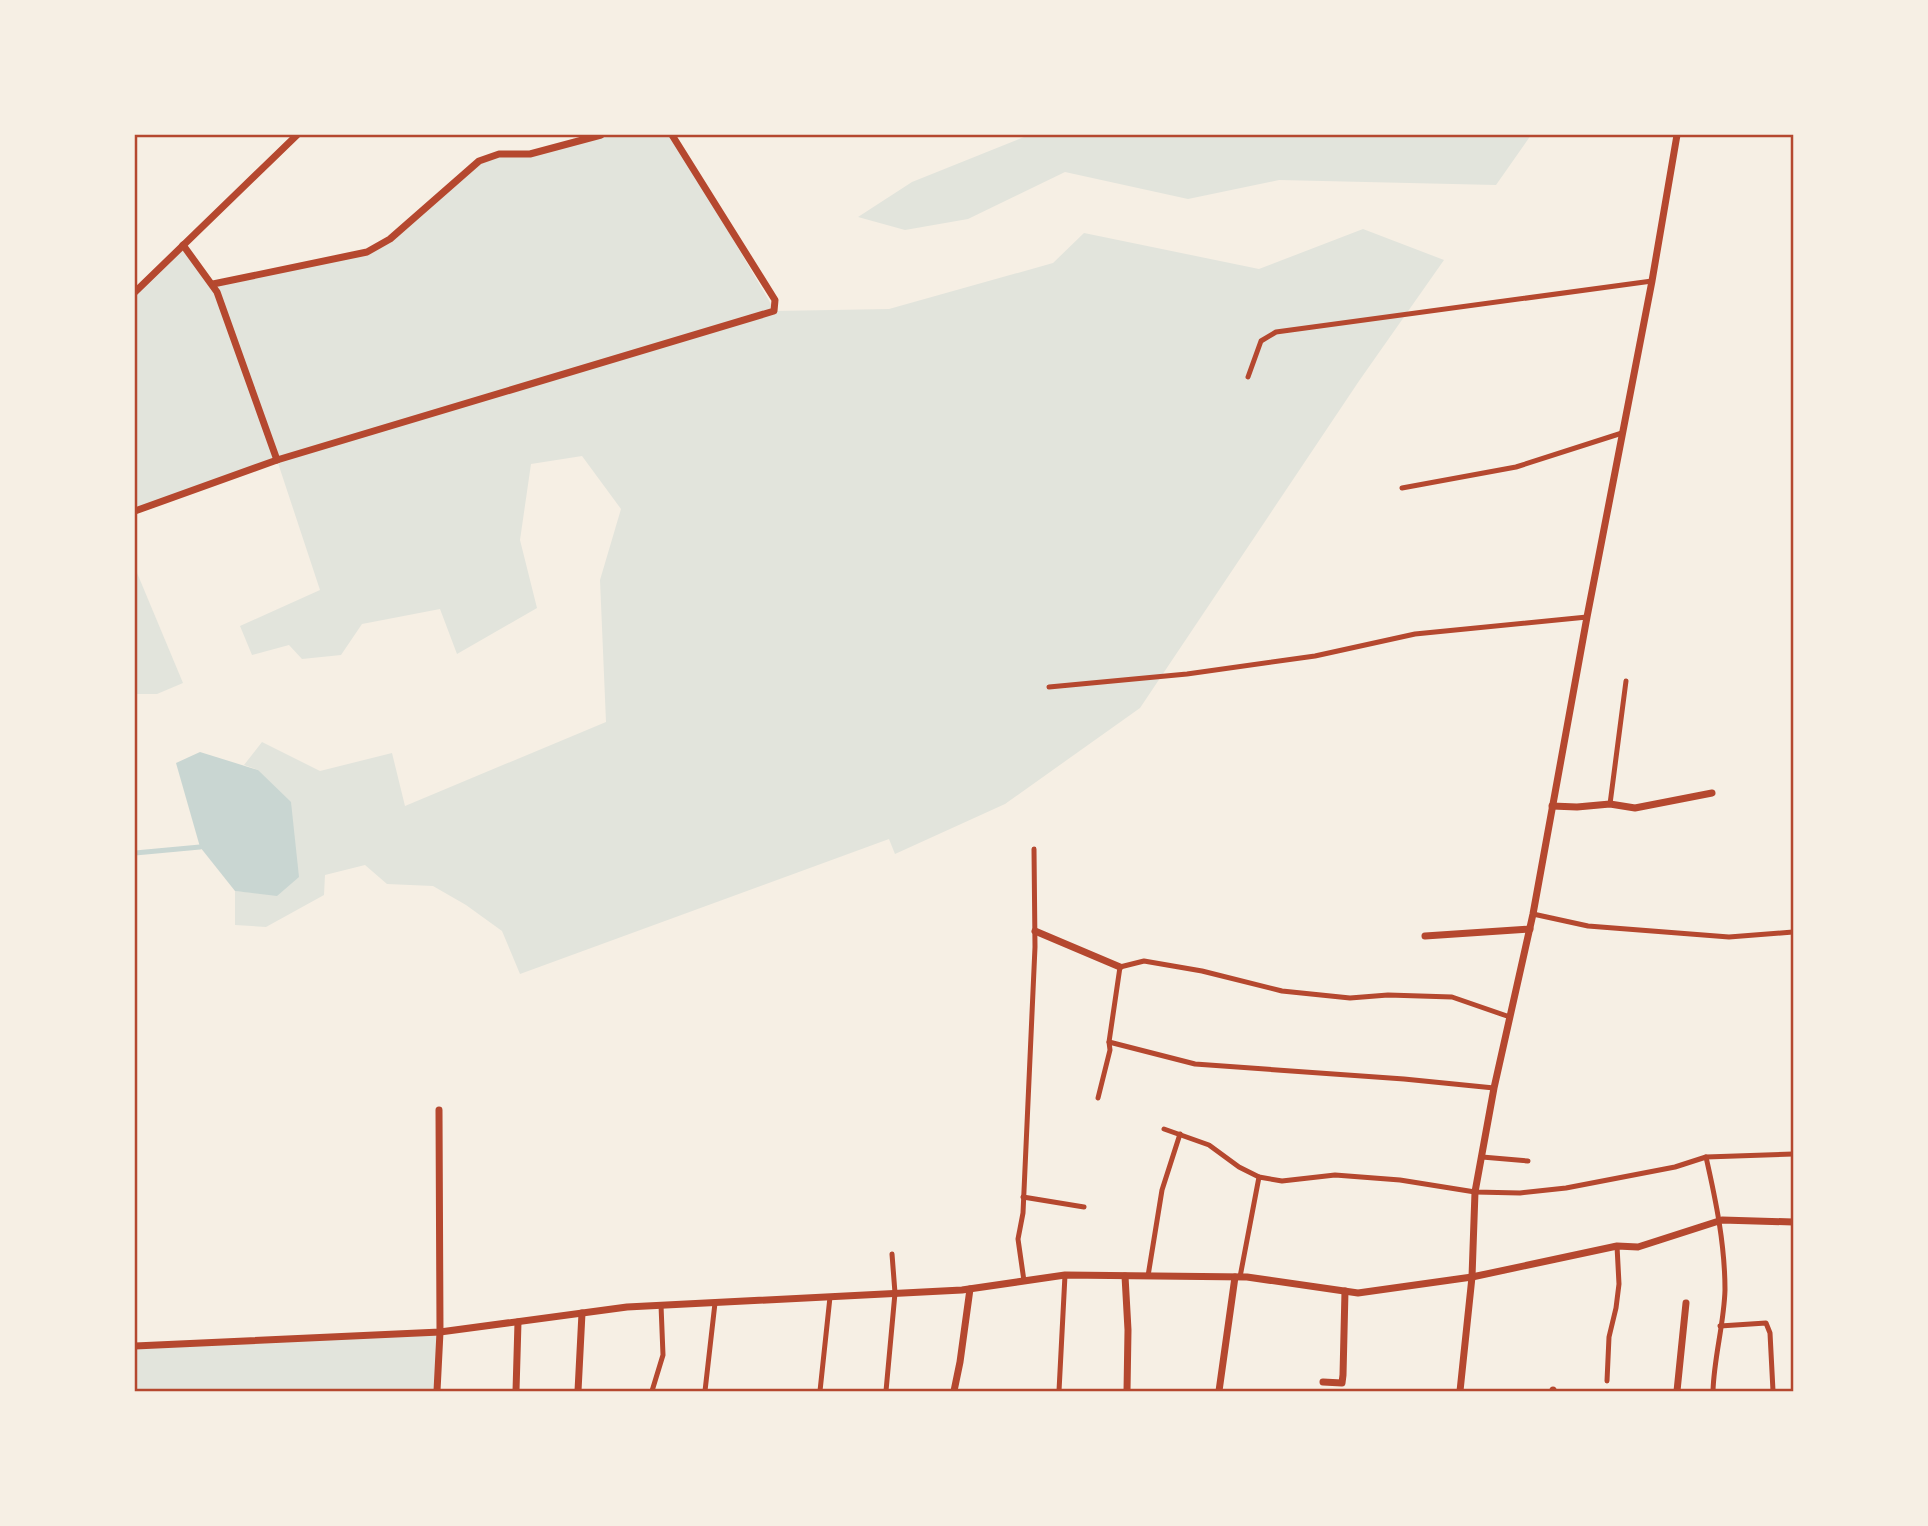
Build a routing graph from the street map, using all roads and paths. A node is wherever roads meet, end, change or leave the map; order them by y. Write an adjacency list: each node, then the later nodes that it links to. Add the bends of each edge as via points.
1 (297, 135): 5 (street)
2 (601, 135): 7 (street, via 530,154 499,154 479,161 390,239 367,252)
3 (672, 135): 11 (street, via 775,300 774,311)
4 (1677, 135): 6 (street)
5 (183, 246): 7 (street); 8 (street)
6 (1652, 281): 9 (lane, via 1276,332 1261,341); 10 (street)
7 (213, 284): 11 (street)
8 (135, 292)
9 (1248, 377)
10 (1622, 433): 12 (lane, via 1516,467); 14 (street)
11 (277, 460): 13 (street)
12 (1402, 488)
13 (135, 511)
14 (1587, 617): 16 (lane, via 1415,634 1315,656); 19 (street)
15 (1626, 681): 18 (lane)
16 (1049, 687)
17 (1712, 793): 18 (street, via 1635,808)
18 (1610, 804): 19 (street)
19 (1552, 806): 21 (street)
20 (1034, 849): 23 (lane)
21 (1533, 914): 22 (street); 24 (lane, via 1588,926 1729,937)
22 (1530, 929): 25 (street); 27 (street)
23 (1035, 931): 26 (street); 40 (lane)
24 (1793, 932)
25 (1425, 936)
26 (1119, 967): 27 (lane, via 1144,961 1282,991 1350,998 1452,997); 28 (lane)
27 (1510, 1017): 29 (street)
28 (1109, 1042): 29 (lane, via 1195,1064); 30 (lane)
29 (1494, 1088): 35 (street)
30 (1098, 1098)
31 (439, 1110): 62 (street)
32 (1164, 1129): 33 (lane)
33 (1180, 1134): 38 (lane, via 1209,1145); 48 (lane, via 1162,1190)
34 (1793, 1154): 36 (lane)
35 (1482, 1157): 37 (lane); 39 (street)
36 (1706, 1157): 39 (lane, via 1566,1188); 42 (lane)
37 (1528, 1161)
38 (1259, 1177): 39 (lane, via 1282,1181 1335,1175); 49 (lane)
39 (1475, 1192): 50 (street)
40 (1023, 1197): 41 (lane); 51 (lane, via 1018,1239)
41 (1084, 1207)
42 (1720, 1221): 43 (street); 44 (street, via 1639,1247); 61 (lane, via 1725,1290)
43 (1793, 1222)
44 (1617, 1246): 50 (street); 64 (lane, via 1619,1284)
45 (892, 1254): 54 (lane)
46 (1065, 1275): 47 (street); 51 (street); 74 (lane)
47 (1125, 1276): 48 (street); 75 (street)
48 (1148, 1276): 49 (street)
49 (1238, 1277): 53 (street); 76 (street)
50 (1472, 1277): 53 (street); 77 (street)
51 (1024, 1281): 52 (street)
52 (970, 1289): 54 (street); 73 (street)
53 (1345, 1291): 65 (street, via 1342,1383)
54 (895, 1293): 55 (street); 72 (lane)
55 (830, 1297): 56 (street); 71 (lane)
56 (715, 1303): 58 (street); 70 (lane)
57 (1686, 1303): 78 (street)
58 (661, 1306): 59 (street); 69 (lane, via 663,1355)
59 (582, 1313): 60 (street); 68 (street)
60 (518, 1322): 62 (street); 67 (street)
61 (1720, 1326): 79 (lane); 80 (lane, via 1766,1323)
62 (440, 1332): 63 (street); 66 (street)
63 (135, 1346)
64 (1607, 1381)
65 (1323, 1382)
66 (437, 1391)
67 (516, 1391)
68 (578, 1391)
69 (652, 1391)
70 (705, 1391)
71 (821, 1391)
72 (886, 1391)
73 (954, 1391)
74 (1059, 1391)
75 (1127, 1391)
76 (1219, 1391)
77 (1460, 1391)
78 (1677, 1391)
79 (1713, 1391)
80 (1773, 1391)

